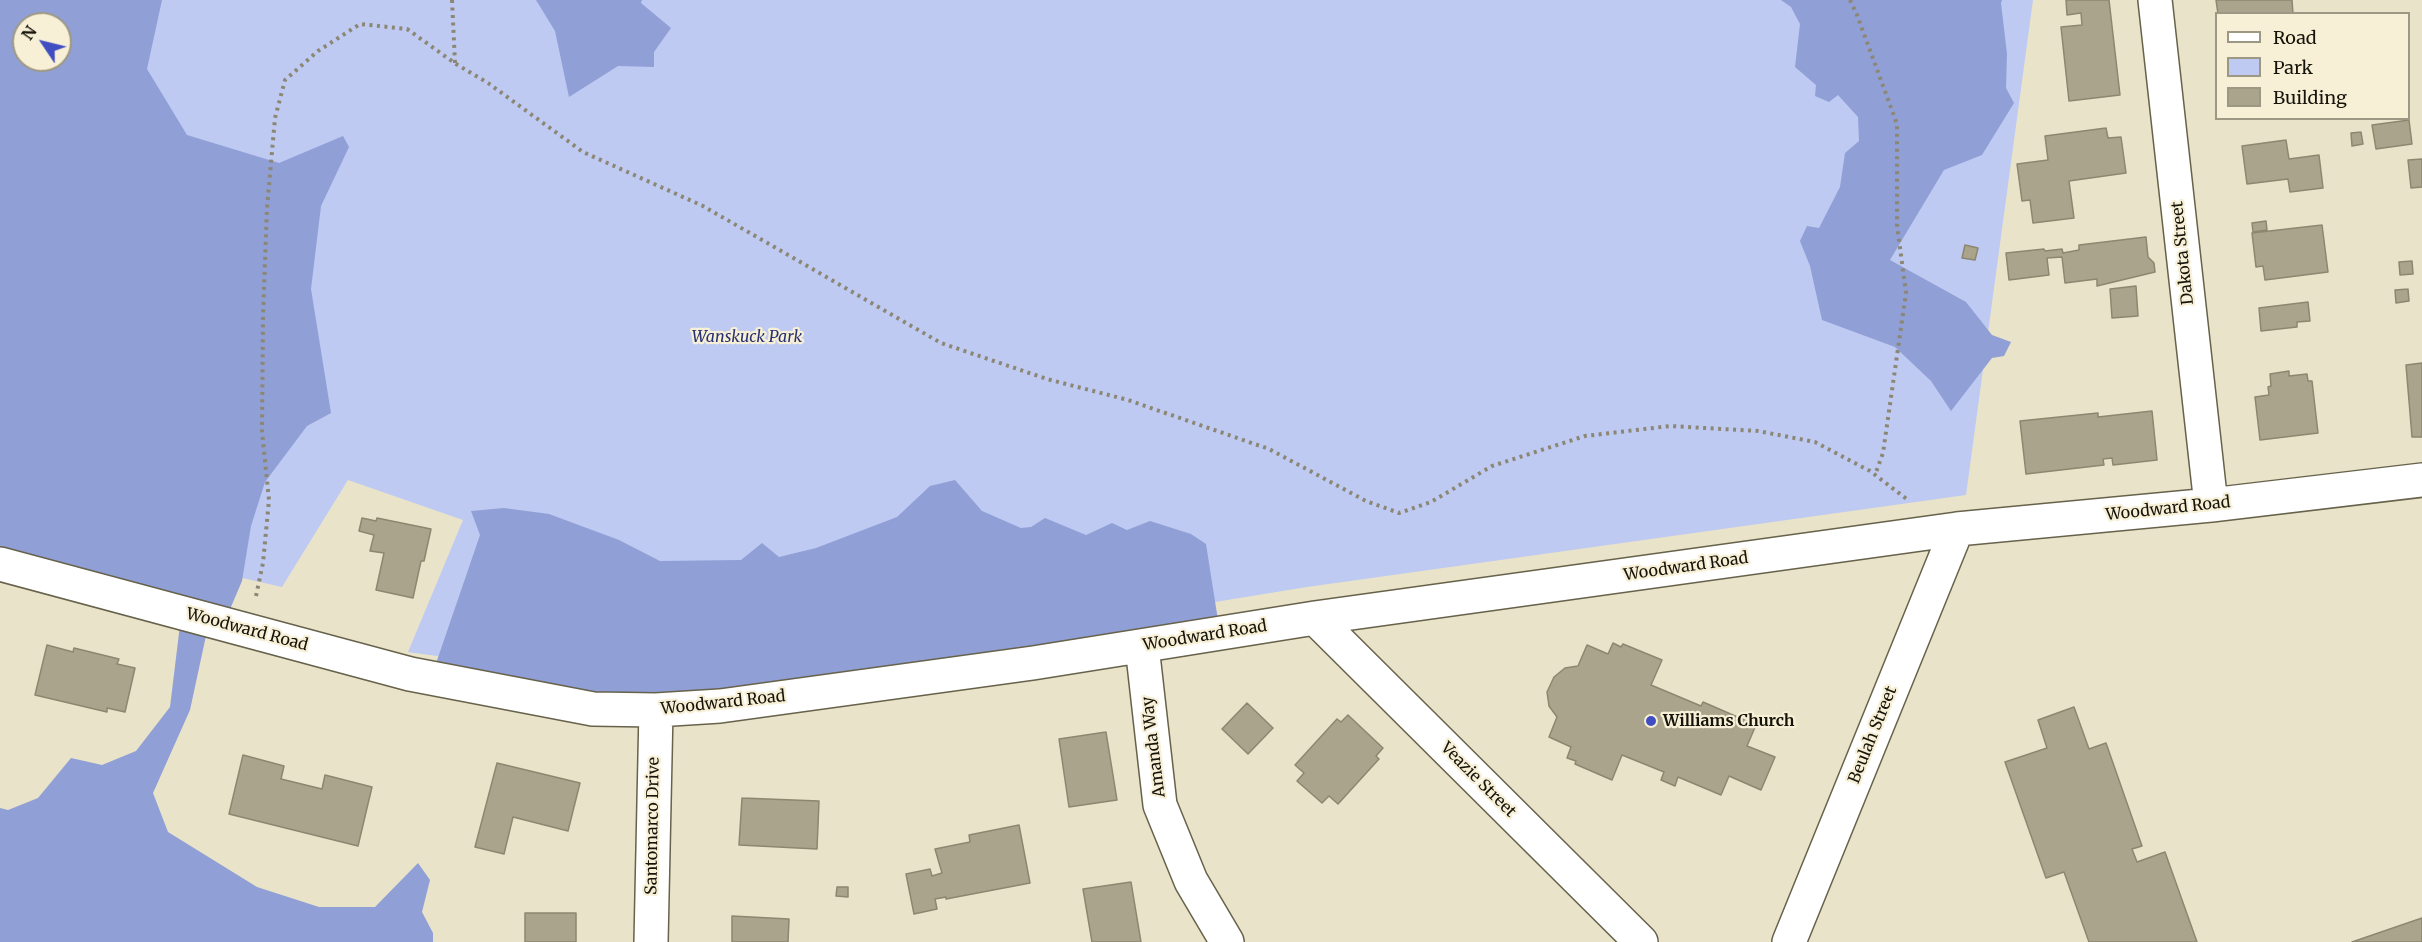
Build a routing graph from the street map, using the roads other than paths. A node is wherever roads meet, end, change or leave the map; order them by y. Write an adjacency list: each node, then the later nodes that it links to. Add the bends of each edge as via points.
1 (2155, 0): 3 (street, Dakota Street)
2 (2422, 480): 3 (street, Woodward Road)
3 (2211, 505): 4 (street, Woodward Road)
4 (1957, 529): 6 (street, Woodward Road); 12 (street, Beulah Street)
5 (0, 564): 8 (street, Woodward Road, via 410,674 593,710)
6 (1315, 618): 7 (street, Woodward Road); 11 (street, Veazie Street)
7 (1142, 646): 8 (street, Woodward Road, via 823,692); 10 (street, Amanda Way, via 1160,805 1191,881)
8 (656, 710): 9 (street, Santomarco Drive)
9 (651, 942)
10 (1227, 942)
11 (1641, 942)
12 (1789, 942)

